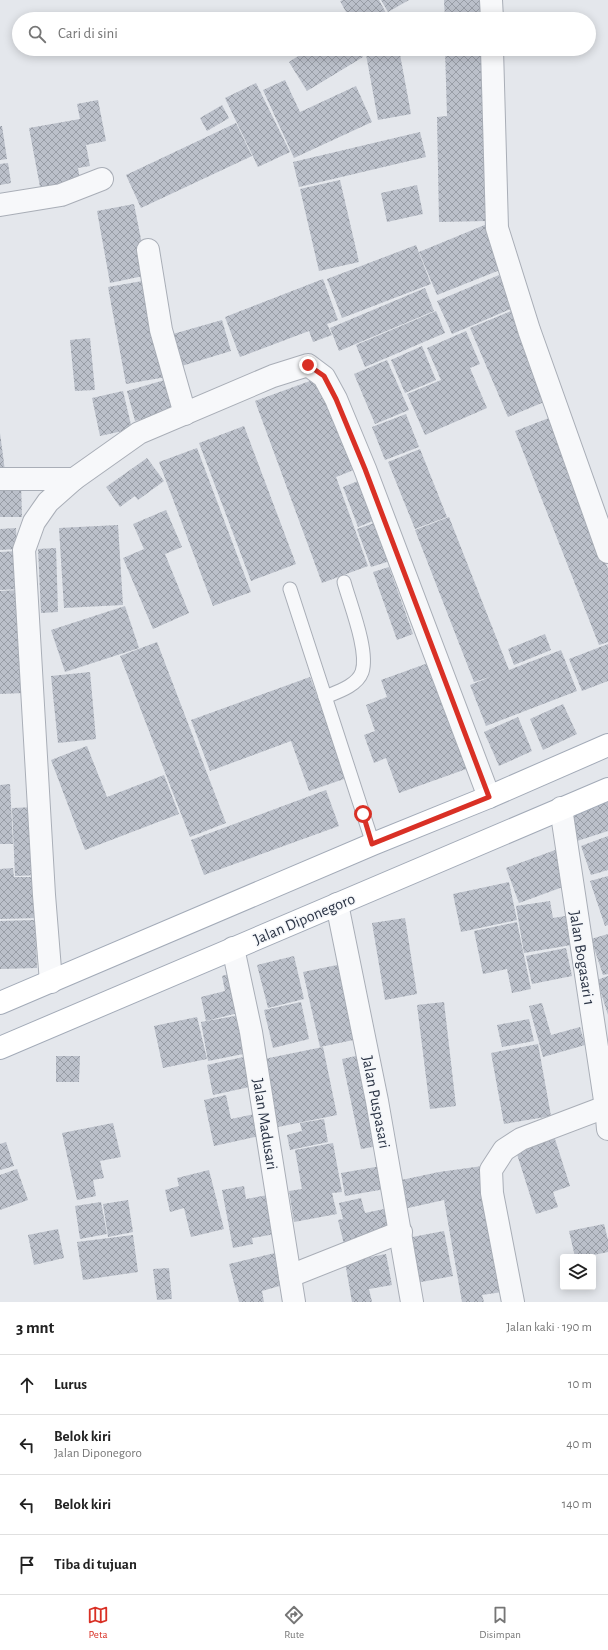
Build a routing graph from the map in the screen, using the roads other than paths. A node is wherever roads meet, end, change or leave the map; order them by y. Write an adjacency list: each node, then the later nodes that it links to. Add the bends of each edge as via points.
1 (491, 0): 2 (street)
2 (492, 12)
3 (492, 56): 10 (street, via 497,228 529,330)
4 (102, 179): 5 (street, via 61,194)
5 (0, 205)
6 (148, 250): 7 (street, via 161,330)
7 (185, 414): 8 (street, via 139,433); 16 (street, via 294,368 308,365 324,376 365,469)
8 (74, 478): 9 (street); 21 (street, via 48,502 34,522 24,550)
9 (0, 479)
10 (608, 552)
11 (344, 582): 13 (lane, via 364,657 362,673 343,690)
12 (290, 588): 13 (lane)
13 (325, 696): 18 (lane)
14 (608, 745): 16 (main road)
15 (608, 789): 17 (main road, Jalan Diponegoro)
16 (489, 797): 18 (main road)
17 (561, 808): 19 (main road, Jalan Diponegoro); 24 (street, Jalan Bogasari 1)
18 (372, 844): 21 (main road)
19 (337, 904): 20 (main road, Jalan Diponegoro); 26 (street, Jalan Puspasari)
20 (234, 948): 23 (main road, Jalan Diponegoro); 27 (street, Jalan Madusari, via 251,1032)
21 (51, 982): 22 (main road)
22 (0, 1003)
23 (0, 1048)
24 (607, 1106): 25 (street, Jalan Bogasari 1); 30 (street, via 522,1139 504,1150 492,1170 492,1193)
25 (608, 1129)
26 (401, 1232): 27 (street); 29 (street, Jalan Puspasari)
27 (290, 1276): 28 (street, Jalan Madusari)
28 (294, 1302)
29 (412, 1302)
30 (513, 1302)

